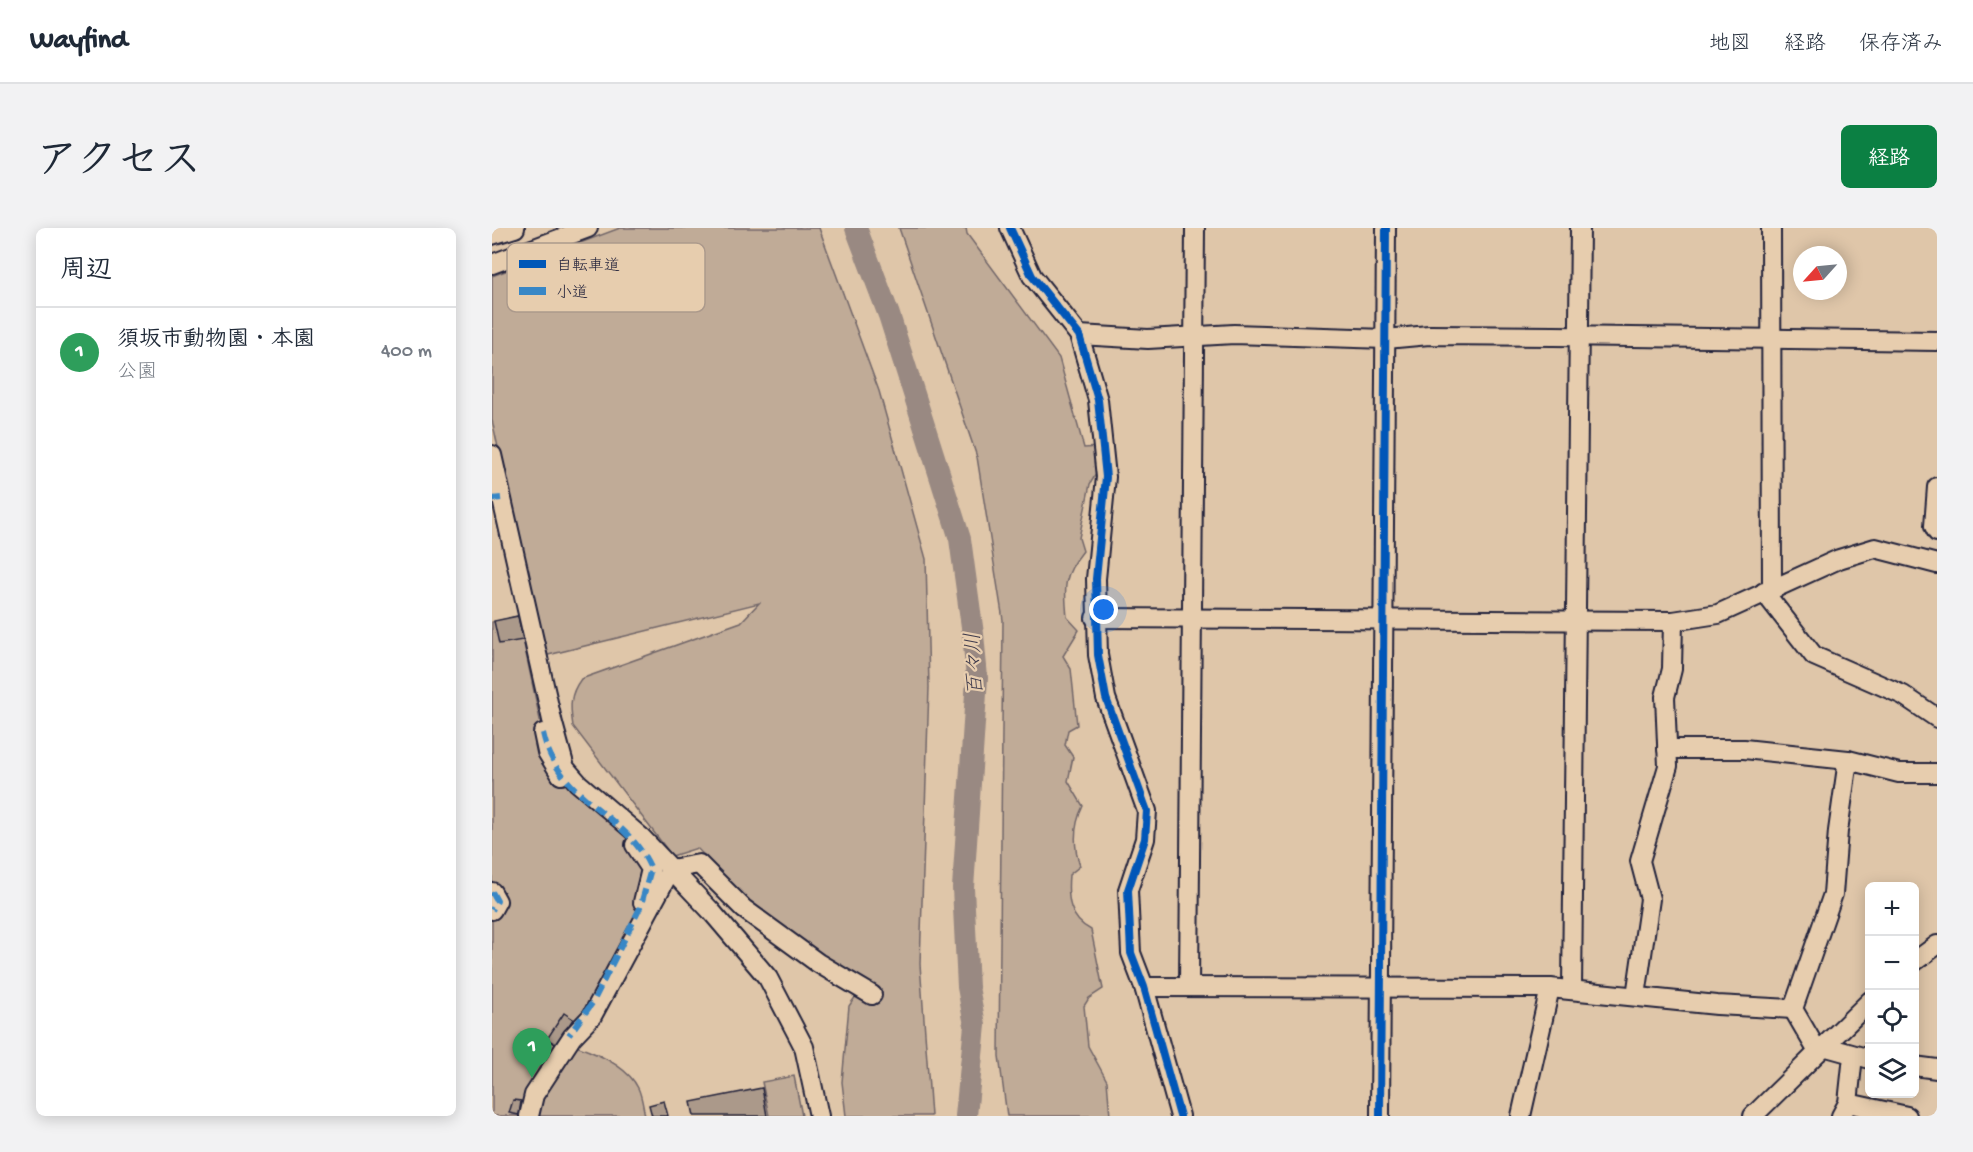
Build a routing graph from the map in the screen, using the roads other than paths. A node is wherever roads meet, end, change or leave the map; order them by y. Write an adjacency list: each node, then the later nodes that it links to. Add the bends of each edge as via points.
1 (515, 228): 8 (street)
2 (588, 228): 9 (street)
3 (1010, 228): 12 (street, via 1032,276)
4 (1195, 228): 13 (street)
5 (1386, 228): 15 (street)
6 (1580, 228): 14 (street)
7 (1771, 228): 16 (street)
8 (492, 235)
9 (548, 243)
10 (507, 258): 11 (street)
11 (492, 264)
12 (1079, 335): 13 (street, via 1148,339); 24 (street, via 1098,400 1106,477)
13 (1194, 336): 15 (street); 25 (street)
14 (1580, 336): 15 (street, via 1429,335); 16 (street); 27 (street)
15 (1386, 339): 26 (street)
16 (1772, 340): 17 (street); 23 (street)
17 (1937, 341)
18 (492, 455): 20 (street)
19 (1937, 487): 21 (street)
20 (497, 498): 34 (street, via 565,768 642,837)
21 (1937, 532)
22 (1937, 564): 23 (street, via 1875,549 1839,559)
23 (1768, 590): 28 (street, via 1718,614); 29 (street, via 1814,657 1903,695)
24 (1095, 618): 25 (street); 39 (street, via 1106,698 1147,811 1145,839 1128,890 1131,953)
25 (1193, 618): 26 (street); 40 (street)
26 (1384, 618): 27 (street); 41 (street)
27 (1578, 620): 28 (street); 43 (street)
28 (1673, 621): 31 (street, via 1672,669 1665,697)
29 (1937, 718)
30 (543, 733): 48 (street, via 547,752 562,777 634,843 651,868 640,908 593,1002)
31 (1667, 749): 32 (street, via 1744,749); 45 (street, via 1668,766 1640,861 1650,899)
32 (1848, 760): 33 (street, via 1899,773); 47 (street, via 1833,894)
33 (1937, 772)
34 (670, 869): 44 (street, via 699,864 744,909 818,963); 54 (street, via 592,1016 572,1037 534,1095); 55 (street, via 768,978 804,1047)
35 (492, 892): 36 (street, via 497,901)
36 (492, 910)
37 (1937, 945): 38 (street)
38 (1919, 958)
39 (1144, 987): 40 (street); 56 (street)
40 (1189, 987): 41 (street)
41 (1380, 988): 42 (street); 57 (street)
42 (1550, 988): 43 (street); 58 (street)
43 (1572, 989): 45 (street)
44 (872, 995)
45 (1636, 996): 47 (street)
46 (1865, 1005): 49 (street)
47 (1793, 1009): 49 (street)
48 (569, 1035)
49 (1820, 1049): 50 (street); 59 (street)
50 (1861, 1057): 53 (street)
51 (1919, 1067): 52 (street)
52 (1937, 1069)
53 (1845, 1109): 60 (street)
54 (530, 1116)
55 (819, 1116)
56 (1180, 1116)
57 (1380, 1116)
58 (1521, 1116)
59 (1753, 1116)
60 (1906, 1116)

